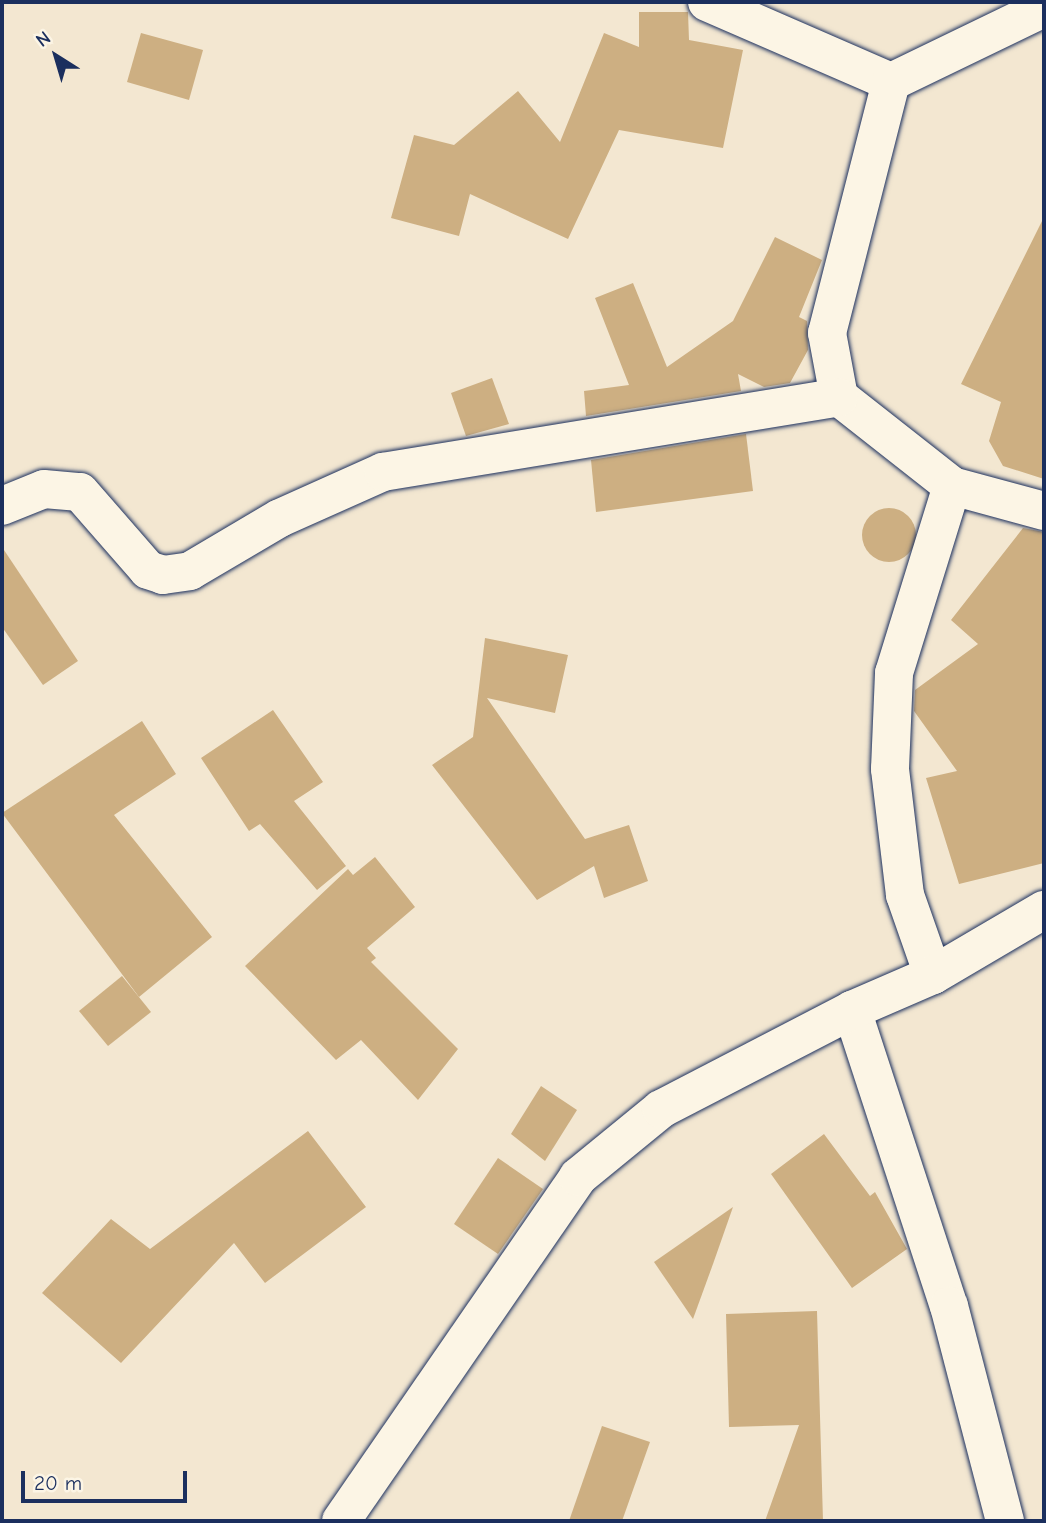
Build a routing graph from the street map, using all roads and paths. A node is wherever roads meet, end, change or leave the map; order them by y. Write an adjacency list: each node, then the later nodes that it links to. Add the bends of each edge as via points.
1 (707, 2): 3 (street)
2 (1044, 8): 3 (street)
3 (891, 82): 4 (street, via 827,333)
4 (839, 397): 5 (street); 6 (street, via 383,472 280,518 190,571 163,575 148,570 80,492 44,488)
5 (952, 486): 7 (street); 9 (street, via 894,673 890,769 905,895)
6 (2, 506)
7 (1044, 511)
8 (1044, 910): 9 (street)
9 (933, 975): 10 (street)
10 (852, 1010): 11 (street, via 661,1109 578,1177); 12 (street, via 949,1306)
11 (341, 1521)
12 (1006, 1521)

